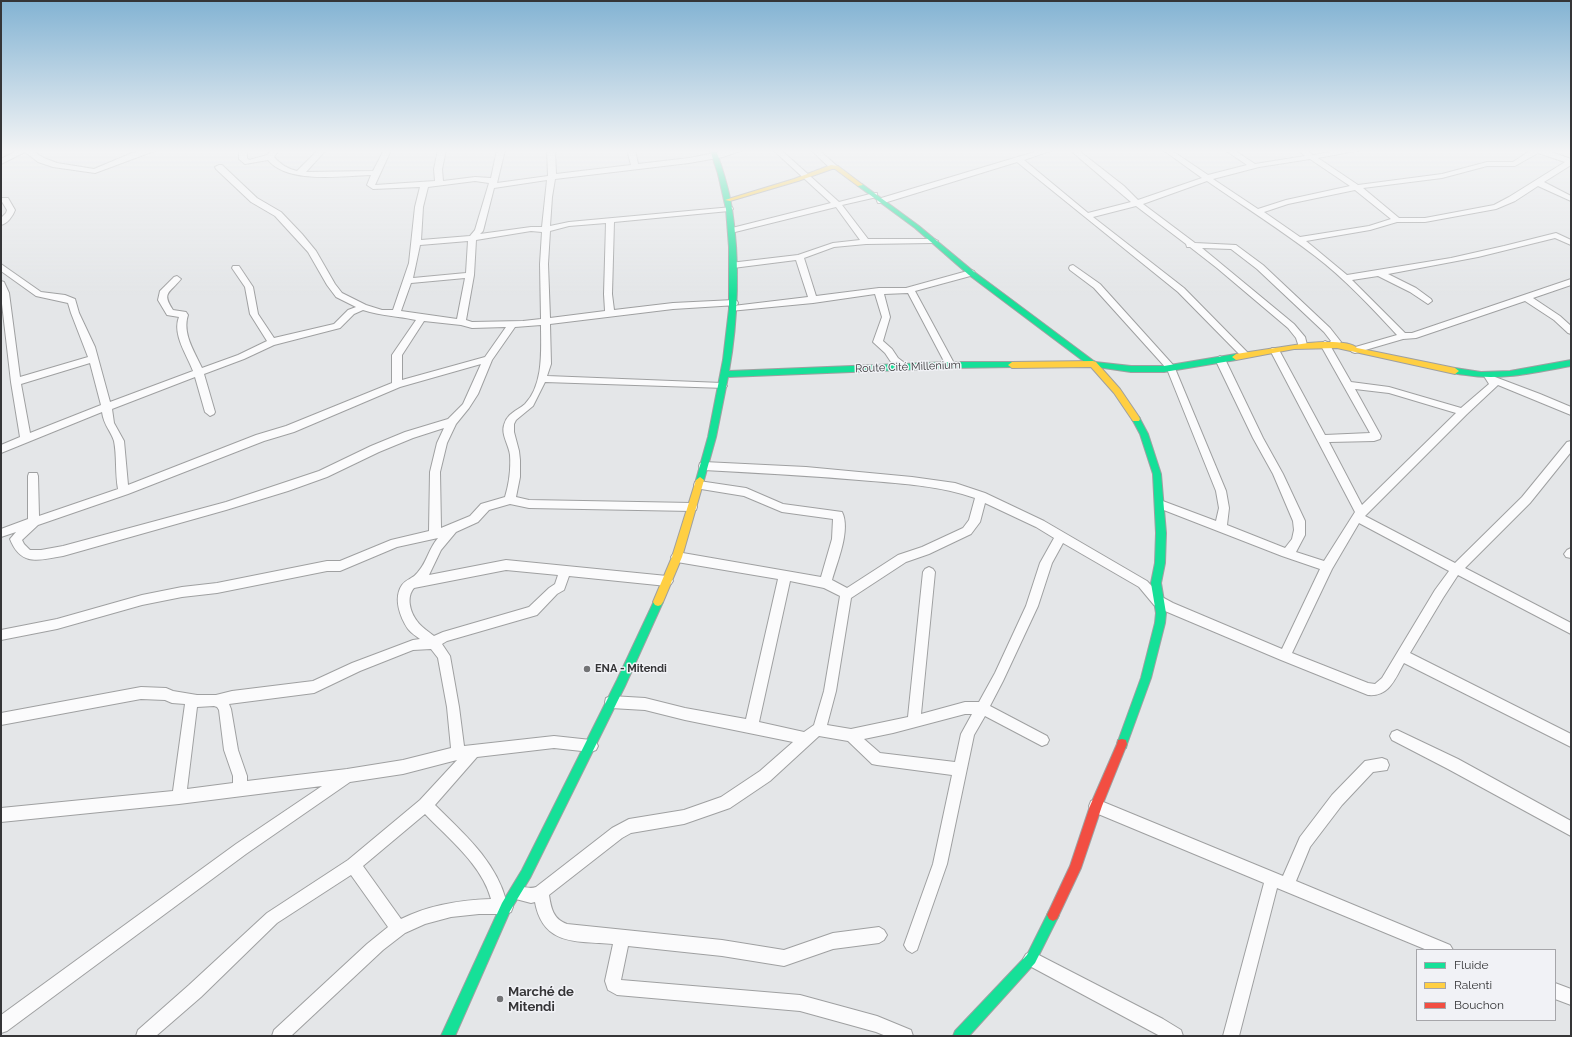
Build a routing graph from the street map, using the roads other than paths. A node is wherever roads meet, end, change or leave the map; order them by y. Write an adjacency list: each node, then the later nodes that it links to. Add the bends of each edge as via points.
1 (252, 198): 56 (street, via 278,214 308,246 335,291 346,300)
2 (421, 198): 34 (street)
3 (489, 198): 30 (street, via 480,231)
4 (549, 198): 21 (street)
5 (727, 198): 19 (main road)
6 (743, 198): 19 (main road)
7 (830, 198): 20 (street)
8 (875, 198): 20 (street)
9 (877, 198): 32 (main road)
10 (1066, 198): 23 (street)
11 (1131, 198): 18 (street)
12 (1149, 198): 18 (street)
13 (1238, 198): 22 (street)
14 (1301, 198): 22 (street)
15 (1371, 198): 25 (street)
16 (1513, 198): 25 (street, via 1496,206 1425,220)
17 (5, 200): 26 (street, via 11,210)
18 (1136, 203): 23 (street); 36 (street)
19 (728, 204): 24 (street); 29 (main road)
20 (838, 205): 29 (street); 33 (street)
21 (547, 210): 27 (street, via 555,219); 28 (street)
22 (1257, 212): 31 (street)
23 (1087, 216): 70 (street, via 1181,290)
24 (610, 220): 27 (street); 58 (street)
25 (1397, 220): 31 (street, via 1370,228)
26 (1, 222)
27 (569, 224): 28 (street)
28 (546, 230): 30 (street, via 531,229); 61 (street)
29 (731, 232): 38 (main road)
30 (472, 238): 34 (street); 44 (street)
31 (1299, 240): 46 (street)
32 (934, 241): 33 (street); 42 (main road)
33 (866, 242): 37 (street, via 833,245)
34 (417, 243): 47 (street)
35 (1571, 243): 43 (street, via 1556,235 1521,245)
36 (1190, 245): 66 (street, via 1233,247 1260,267 1327,330 1336,342); 67 (street, via 1220,266 1291,326 1300,337)
37 (799, 257): 38 (street); 53 (street)
38 (733, 265): 55 (main road)
39 (1, 268): 71 (street, via 39,294 72,301)
40 (236, 268): 65 (street, via 248,287 254,314)
41 (1073, 268): 78 (street, via 1097,286)
42 (971, 273): 50 (street); 75 (main road)
43 (1379, 273): 46 (street); 54 (street, via 1413,290)
44 (470, 275): 47 (street); 60 (street)
45 (177, 278): 79 (street, via 163,293 162,300 170,313 184,315 181,323 182,333)
46 (1345, 278): 64 (street)
47 (409, 281): 57 (street)
48 (1571, 282): 52 (street)
49 (1, 284): 83 (street, via 9,318)
50 (911, 290): 51 (street); 76 (street)
51 (879, 291): 53 (street); 77 (street, via 886,318 878,342 889,351 894,360)
52 (1526, 298): 63 (street, via 1557,318); 64 (street, via 1413,336)
53 (813, 300): 55 (street)
54 (1428, 301)
55 (734, 306): 58 (street, via 673,306); 80 (main road)
56 (363, 307): 57 (street, via 381,312); 65 (street, via 351,312 337,326)
57 (396, 312): 59 (street)
58 (610, 314): 61 (street)
59 (422, 318): 60 (street); 84 (street, via 397,354)
60 (461, 322): 62 (street, via 472,325)
61 (544, 322): 62 (street); 82 (street, via 546,357)
62 (513, 324): 72 (street)
63 (1571, 331)
64 (1403, 336): 69 (street)
65 (272, 342): 79 (street, via 241,357)
66 (1329, 344): 67 (main road); 69 (main road, via 1352,347); 85 (street)
67 (1302, 345): 68 (main road)
68 (1275, 350): 70 (main road); 92 (street)
69 (1355, 350): 81 (main road)
70 (1245, 355): 73 (main road)
71 (93, 359): 83 (street); 87 (street)
72 (488, 359): 84 (street); 91 (street, via 466,406)
73 (1220, 359): 78 (main road); 111 (street, via 1299,521 1301,528 1297,540)
74 (1571, 363): 81 (main road)
75 (1093, 364): 76 (main road, Route Cité Millenium); 78 (main road, via 1136,370); 102 (main road, via 1126,404 1144,434 1157,474)
76 (950, 366): 77 (main road, Route Cité Millenium)
77 (905, 367): 80 (main road, Route Cité Millenium)
78 (1171, 368): 106 (street, via 1221,491 1224,508)
79 (199, 372): 87 (street); 89 (street)
80 (724, 374): 86 (main road)
81 (1491, 378): 88 (street); 90 (street, via 1494,383 1492,386)
82 (542, 379): 86 (street); 101 (street, via 532,402 512,418 508,427 516,465)
83 (16, 382): 93 (street)
84 (397, 385): 99 (street, via 290,429 260,438)
85 (1348, 385): 90 (street, via 1389,390); 92 (street, via 1376,436)
86 (722, 386): 96 (main road)
87 (106, 407): 93 (street); 99 (street, via 109,424 119,441)
88 (1571, 411)
89 (210, 412)
90 (1463, 412): 104 (street)
91 (452, 422): 105 (street, via 409,435 291,486 63,551 30,555 21,551 16,539); 109 (street, via 442,444 436,472)
92 (1323, 439): 104 (street)
93 (26, 440): 95 (street)
94 (1571, 445): 114 (street, via 1526,500)
95 (1, 449)
96 (704, 466): 98 (main road); 100 (street, via 806,471 912,481 955,487)
97 (33, 476): 105 (street)
98 (699, 485): 103 (main road); 120 (street, via 746,492 782,508 838,515 838,536)
99 (124, 491): 105 (street)
100 (980, 496): 110 (street, via 1040,524); 121 (street, via 974,522 967,531 925,552 902,558)
101 (510, 500): 103 (street, via 529,504); 107 (street, via 485,507 474,519)
102 (1160, 504): 106 (street); 122 (main road, via 1161,548 1156,584)
103 (692, 507): 112 (main road)
104 (1359, 515): 113 (street); 114 (street)
105 (34, 522): 108 (street)
106 (1222, 528): 111 (street)
107 (454, 529): 109 (street); 118 (street, via 437,547 423,575)
108 (1, 533)
109 (435, 534): 124 (street, via 395,543 340,566 321,567 142,600 57,624)
110 (1060, 537): 122 (street, via 1143,584); 131 (street, via 1046,563 1032,606)
111 (1286, 553): 113 (street)
112 (676, 557): 117 (street); 119 (main road)
113 (1327, 567): 126 (street)
114 (1457, 568): 123 (street); 127 (street)
115 (565, 570): 118 (street, via 506,565); 119 (street); 125 (street, via 560,587 533,611 443,637)
116 (929, 572): 133 (street)
117 (785, 576): 120 (street); 134 (street)
118 (417, 581): 125 (street, via 405,590 404,608 413,626)
119 (667, 581): 130 (main road)
120 (826, 583): 121 (street, via 843,590)
121 (846, 595): 135 (street, via 830,691)
122 (1158, 600): 126 (street); 150 (main road, via 1160,623 1146,678 1126,736)
123 (1571, 629)
124 (1, 635)
125 (434, 643): 129 (street, via 413,645 356,667 314,687); 143 (street, via 444,656)
126 (1284, 656): 127 (street, via 1372,690 1380,688 1386,682)
127 (1403, 656): 140 (street)
128 (192, 699): 129 (street); 132 (street, via 141,693); 148 (street)
129 (217, 700): 147 (street, via 225,709 230,750 240,776)
130 (611, 702): 134 (street, via 645,704); 141 (main road)
131 (982, 708): 133 (street, via 965,708); 139 (street); 145 (street, via 968,734)
132 (1, 719)
133 (914, 721): 136 (street)
134 (751, 726): 138 (street)
135 (819, 730): 136 (street); 138 (street)
136 (851, 735): 145 (street, via 877,759)
137 (1397, 736): 152 (street)
138 (805, 738): 156 (street, via 764,776 725,803 684,817 629,826)
139 (1042, 740)
140 (1571, 741)
141 (591, 746): 142 (street, via 554,742); 157 (main road)
142 (473, 752): 143 (street); 149 (street)
143 (458, 754): 146 (street, via 403,767)
144 (1382, 765): 155 (street, via 1370,766 1326,813 1305,842)
145 (960, 769): 162 (street, via 940,864)
146 (347, 776): 147 (street); 167 (street, via 241,849)
147 (240, 789): 148 (street)
148 (179, 797): 151 (street)
149 (425, 805): 153 (street); 158 (street, via 486,870 498,893 498,902)
150 (1096, 806): 154 (street); 164 (main road, via 1075,868)
151 (1, 815)
152 (1571, 829)
153 (353, 865): 159 (street); 168 (street, via 272,918)
154 (1272, 879): 155 (street); 174 (street)
155 (1287, 885): 163 (street)
156 (541, 892): 157 (street, via 531,896); 161 (street, via 547,918 557,930)
157 (517, 893): 158 (main road)
158 (501, 906): 159 (street, via 456,909); 170 (main road)
159 (399, 929): 169 (street, via 318,999)
160 (879, 935): 161 (street, via 833,941 784,958)
161 (622, 937): 171 (street, via 613,981 617,987 800,1004 877,1024)
162 (912, 945)
163 (1442, 949)
164 (1031, 959): 172 (main road); 173 (street, via 1157,1024)
165 (1556, 991): 166 (street)
166 (1571, 997)
167 (1, 1025)
168 (144, 1036)
169 (280, 1036)
170 (448, 1036)
171 (905, 1036)
172 (960, 1036)
173 (1175, 1036)
174 (1231, 1036)

